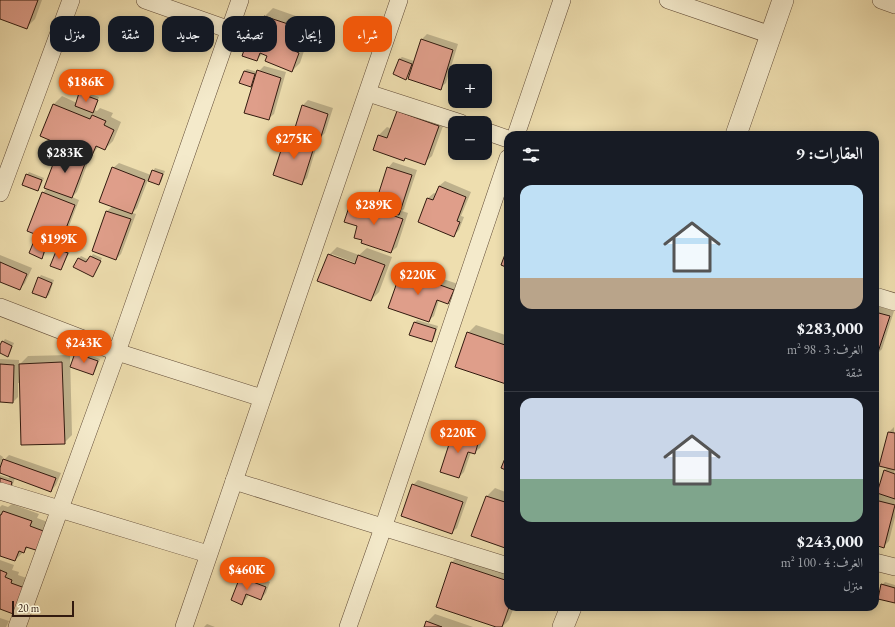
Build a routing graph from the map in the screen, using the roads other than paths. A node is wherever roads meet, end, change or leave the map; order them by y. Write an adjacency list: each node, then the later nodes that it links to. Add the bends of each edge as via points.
1 (70, 0): 21 (street)
2 (146, 0): 11 (street)
3 (240, 0): 10 (street)
4 (399, 0): 14 (street)
5 (562, 0): 16 (street)
6 (668, 0): 12 (street)
7 (783, 0): 12 (street)
8 (881, 0): 9 (street)
9 (895, 5)
10 (235, 16)
11 (222, 27)
12 (771, 35): 17 (street)
13 (222, 52): 25 (street)
14 (368, 93): 15 (street); 26 (street)
15 (448, 119)
16 (517, 131)
17 (737, 131)
18 (492, 133): 19 (street)
19 (504, 137)
20 (504, 170): 30 (street)
21 (0, 193)
22 (879, 297): 23 (street)
23 (895, 302)
24 (0, 307): 25 (street)
25 (117, 352): 26 (street); 29 (street)
26 (262, 398): 27 (street)
27 (234, 481): 30 (street); 31 (street)
28 (0, 491): 29 (street)
29 (59, 510): 31 (street); 36 (street)
30 (383, 528): 33 (street); 38 (street)
31 (208, 554): 37 (street)
32 (879, 563): 34 (street)
33 (504, 565)
34 (895, 567)
35 (569, 611): 39 (street)
36 (17, 627)
37 (184, 627)
38 (348, 627)
39 (563, 627)

